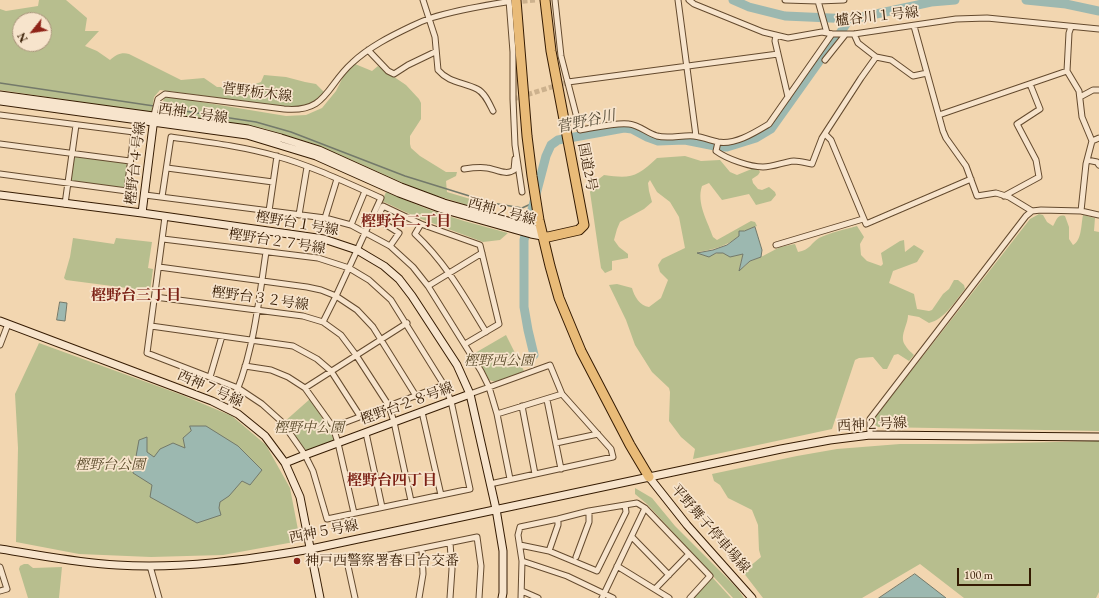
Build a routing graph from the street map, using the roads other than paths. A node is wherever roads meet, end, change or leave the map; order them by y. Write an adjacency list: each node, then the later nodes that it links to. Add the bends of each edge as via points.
1 (423, 0): 11 (street)
2 (516, 0): 78 (highway, via 527,136 539,220)
3 (545, 0): 78 (highway, 国道2号, via 551,51 584,225 579,230)
4 (555, 0): 27 (street, via 561,56)
5 (678, 0): 24 (street)
6 (690, 0): 17 (street, 櫨谷川１号線, via 694,4)
7 (785, 0): 10 (street)
8 (844, 0): 10 (street)
9 (507, 1): 11 (street, 菅野栃木線); 45 (street, via 513,52)
10 (818, 1): 15 (street)
11 (430, 18): 19 (street, 菅野栃木線); 20 (street, via 435,36)
12 (914, 26): 13 (street, 櫨谷川１号線, via 956,19 987,18); 16 (street, 櫨谷川１号線); 26 (street)
13 (1071, 27): 14 (street, 櫨谷川１号線); 25 (street)
14 (1099, 29)
15 (830, 34): 17 (street, 櫨谷川１号線, via 822,32 788,38); 18 (street, 櫨谷川１号線); 31 (street)
16 (854, 34): 18 (street, 櫨谷川１号線); 22 (street, via 858,43)
17 (776, 35): 21 (street)
18 (845, 35): 23 (street)
19 (368, 50): 20 (street, via 394,74 408,64); 37 (street, 菅野栃木線, via 341,74 323,98 307,108 290,110 165,94 158,99)
20 (435, 52): 34 (street, via 438,70 447,78 478,89 488,100)
21 (778, 54): 24 (street); 31 (street)
22 (876, 58): 26 (street, via 891,60 913,76); 39 (street)
23 (825, 60)
24 (687, 66): 27 (street); 40 (street)
25 (1067, 71): 28 (street); 32 (street)
26 (927, 73): 36 (street)
27 (568, 82): 40 (street, via 580,130 627,123 659,136)
28 (1030, 84): 36 (street); 63 (street, via 1040,109 1017,124 1036,160 1039,177)
29 (1099, 90): 32 (street, via 1093,90)
30 (0, 95): 37 (street, 西神２号線)
31 (788, 97): 43 (street, via 765,127 735,141)
32 (1080, 97): 42 (street, via 1082,117)
33 (0, 101): 37 (street, 西神２号線)
34 (493, 111)
35 (0, 114): 38 (street)
36 (939, 115): 56 (street, via 946,138 966,166)
37 (155, 116): 62 (street, 樫野台４号線); 78 (street, 西神２号線, via 248,129 280,138 318,150 437,201)
38 (76, 124): 46 (street); 49 (street, via 134,132)
39 (825, 134): 43 (street, via 812,164 794,161 762,167 723,156 716,151); 74 (street, via 831,140)
40 (696, 136): 43 (street)
41 (1099, 138): 42 (street)
42 (1092, 141): 48 (street)
43 (718, 142)
44 (0, 144): 46 (street)
45 (516, 152): 53 (street, via 514,170 511,173 486,167); 60 (street)
46 (72, 154): 49 (street); 58 (street)
47 (277, 156): 51 (street); 52 (street, via 232,145 171,137); 57 (street)
48 (1087, 160): 50 (street); 66 (street)
49 (130, 161): 58 (street, via 127,191)
50 (1099, 165)
51 (306, 167): 55 (street); 70 (street)
52 (167, 168): 57 (street); 64 (street)
53 (464, 169)
54 (0, 174): 58 (street)
55 (337, 179): 59 (street); 73 (street)
56 (971, 179): 63 (street, via 977,196 996,193); 74 (street, via 866,224)
57 (273, 182): 67 (street)
58 (68, 184): 65 (street)
59 (364, 191): 76 (street); 77 (street, via 381,198)
60 (522, 192)
61 (0, 195): 65 (street, 樫野台１号線)
62 (145, 195): 64 (street); 69 (street, 樫野台４号線)
63 (1004, 196): 68 (street)
64 (162, 197): 67 (street)
65 (65, 204): 69 (street, 樫野台１号線)
66 (1081, 210): 68 (street); 71 (street)
67 (269, 211): 70 (street)
68 (1032, 211): 127 (street, via 870,419)
69 (142, 213): 72 (street, 樫野台１号線)
70 (299, 215): 73 (street)
71 (1099, 215)
72 (165, 217): 79 (street, 樫野台２７号線); 82 (street, 樫野台１号線, via 324,239)
73 (325, 218): 76 (street)
74 (864, 219): 80 (street)
75 (421, 224): 81 (street, via 383,206 377,219 399,233); 84 (street, via 480,245); 87 (street, via 415,234)
76 (351, 225): 77 (street)
77 (365, 232): 81 (street); 82 (street)
78 (544, 236): 135 (highway, via 559,298 581,351)
79 (163, 239): 83 (street, 樫野台２７号線); 85 (street, 樫野台２７号線)
80 (776, 245)
81 (390, 246): 89 (street, via 413,267)
82 (357, 250): 86 (street); 112 (street, 樫野台１号線, via 384,266 399,279 456,365)
83 (266, 252): 86 (street, 樫野台２７号線, via 318,258); 88 (street)
84 (482, 253): 87 (street); 98 (street, via 499,324)
85 (159, 267): 88 (street); 91 (street, 樫野台２７号線)
86 (349, 268): 90 (street); 95 (street, 樫野台２７号線, via 381,290)
87 (450, 272): 89 (street); 98 (street)
88 (262, 281): 90 (street, via 321,290); 92 (street)
89 (428, 286): 102 (street)
90 (336, 296): 94 (street); 101 (street, via 358,310)
91 (155, 297): 92 (street, 樫野台３２号線); 97 (street, 樫野台２７号線)
92 (258, 310): 94 (street, 樫野台３２号線, via 303,316); 100 (street)
93 (0, 321): 96 (street, 西神７号線)
94 (323, 322): 104 (street, 樫野台３２号線, via 342,335)
95 (407, 323): 101 (street); 108 (street, 樫野台２７号線)
96 (8, 324): 103 (street); 119 (street, 西神７号線)
97 (151, 326): 99 (street); 107 (street, 樫野台２７号線, via 147,353)
98 (486, 332): 102 (street)
99 (222, 336): 100 (street); 107 (street)
100 (253, 340): 105 (street); 106 (street, via 293,346 317,359)
101 (381, 340): 104 (street); 114 (street)
102 (466, 344): 109 (street)
103 (0, 345)
104 (356, 356): 106 (street); 117 (street, 樫野台３２号線)
105 (245, 366): 110 (street); 111 (street, via 271,370)
106 (331, 372): 111 (street); 122 (street)
107 (210, 377): 110 (street, 樫野台２７号線)
108 (444, 385): 114 (street); 116 (street, 樫野台２７号線)
109 (489, 387): 112 (street); 113 (street, via 550,365); 121 (street)
110 (238, 388): 119 (street); 131 (street, 樫野台２７号線, via 262,404 282,422)
111 (305, 388): 124 (street)
112 (470, 394): 116 (street, 樫野台２８号線); 137 (street, 樫野台１号線)
113 (562, 394): 115 (street); 126 (street)
114 (416, 396): 117 (street)
115 (547, 400): 118 (street); 129 (street)
116 (451, 402): 120 (street, 樫野台２８号線); 138 (street, 樫野台２７号線, via 470,489)
117 (389, 406): 122 (street); 123 (street, 樫野台３２号線)
118 (522, 406): 121 (street); 134 (street)
119 (229, 409): 132 (street, 西神７号線, via 265,436)
120 (422, 412): 123 (street, 樫野台２８号線); 138 (street)
121 (496, 414): 136 (street)
122 (360, 416): 124 (street)
123 (394, 422): 125 (street, 樫野台２８号線); 139 (street, 樫野台３２号線)
124 (333, 427): 130 (street)
125 (366, 433): 130 (street, 樫野台２８号線); 141 (street)
126 (598, 434): 129 (street); 133 (street, via 611,449 613,458)
127 (870, 435): 128 (street, 西神２号線); 135 (street, 西神２号線, via 781,449)
128 (1099, 436)
129 (556, 442): 133 (street)
130 (338, 444): 131 (street, 樫野台２８号線); 145 (street)
131 (305, 455): 132 (street, 樫野台２８号線); 145 (street, 樫野台２７号線, via 313,471 327,519)
132 (285, 464): 151 (street, 西神７号線, via 300,497)
133 (562, 469): 134 (street)
134 (535, 474): 136 (street)
135 (649, 477): 143 (street, 西神５号線); 177 (street, 平野舞子停車場線, via 687,525)
136 (510, 479): 137 (street)
137 (490, 484): 143 (street, 樫野台１号線)
138 (441, 495): 139 (street, 樫野台２７号線)
139 (411, 501): 141 (street, 樫野台２７号線)
140 (625, 505): 142 (street, via 637,502); 144 (street); 153 (street, via 626,512 597,571)
141 (382, 507): 145 (street, 樫野台２７号線)
142 (645, 508): 147 (street); 154 (street)
143 (496, 510): 151 (street, 西神５号線); 171 (street, 樫野台１号線, via 503,551)
144 (589, 511): 146 (street); 155 (street, via 589,522)
145 (354, 513)
146 (558, 519): 149 (street, via 520,527); 153 (street)
147 (632, 536): 158 (street); 160 (street)
148 (450, 543): 152 (street); 169 (street); 170 (street, via 477,537 481,566)
149 (520, 545): 153 (street); 156 (street)
150 (0, 549): 157 (street, 西神５号線, via 117,566)
151 (311, 549): 157 (street, 西神５号線, via 246,560); 166 (street, 西神７号線)
152 (422, 549): 167 (street, via 350,563 348,566); 168 (street, via 423,574)
153 (549, 551)
154 (689, 554): 160 (street); 176 (street, via 710,576)
155 (576, 557)
156 (522, 561): 163 (street); 164 (street, via 567,576)
157 (150, 566): 165 (street)
158 (617, 566): 161 (street); 164 (street)
159 (0, 567): 162 (street, via 7,589)
160 (669, 575): 161 (street)
161 (656, 588): 175 (street)
162 (0, 591)
163 (522, 591): 172 (street); 173 (street)
164 (603, 596): 174 (street)
165 (159, 598)
166 (320, 598)
167 (355, 598)
168 (419, 598)
169 (450, 598)
170 (479, 598)
171 (502, 598)
172 (521, 598)
173 (538, 598)
174 (613, 598)
175 (670, 598)
176 (690, 598)
177 (752, 598)

